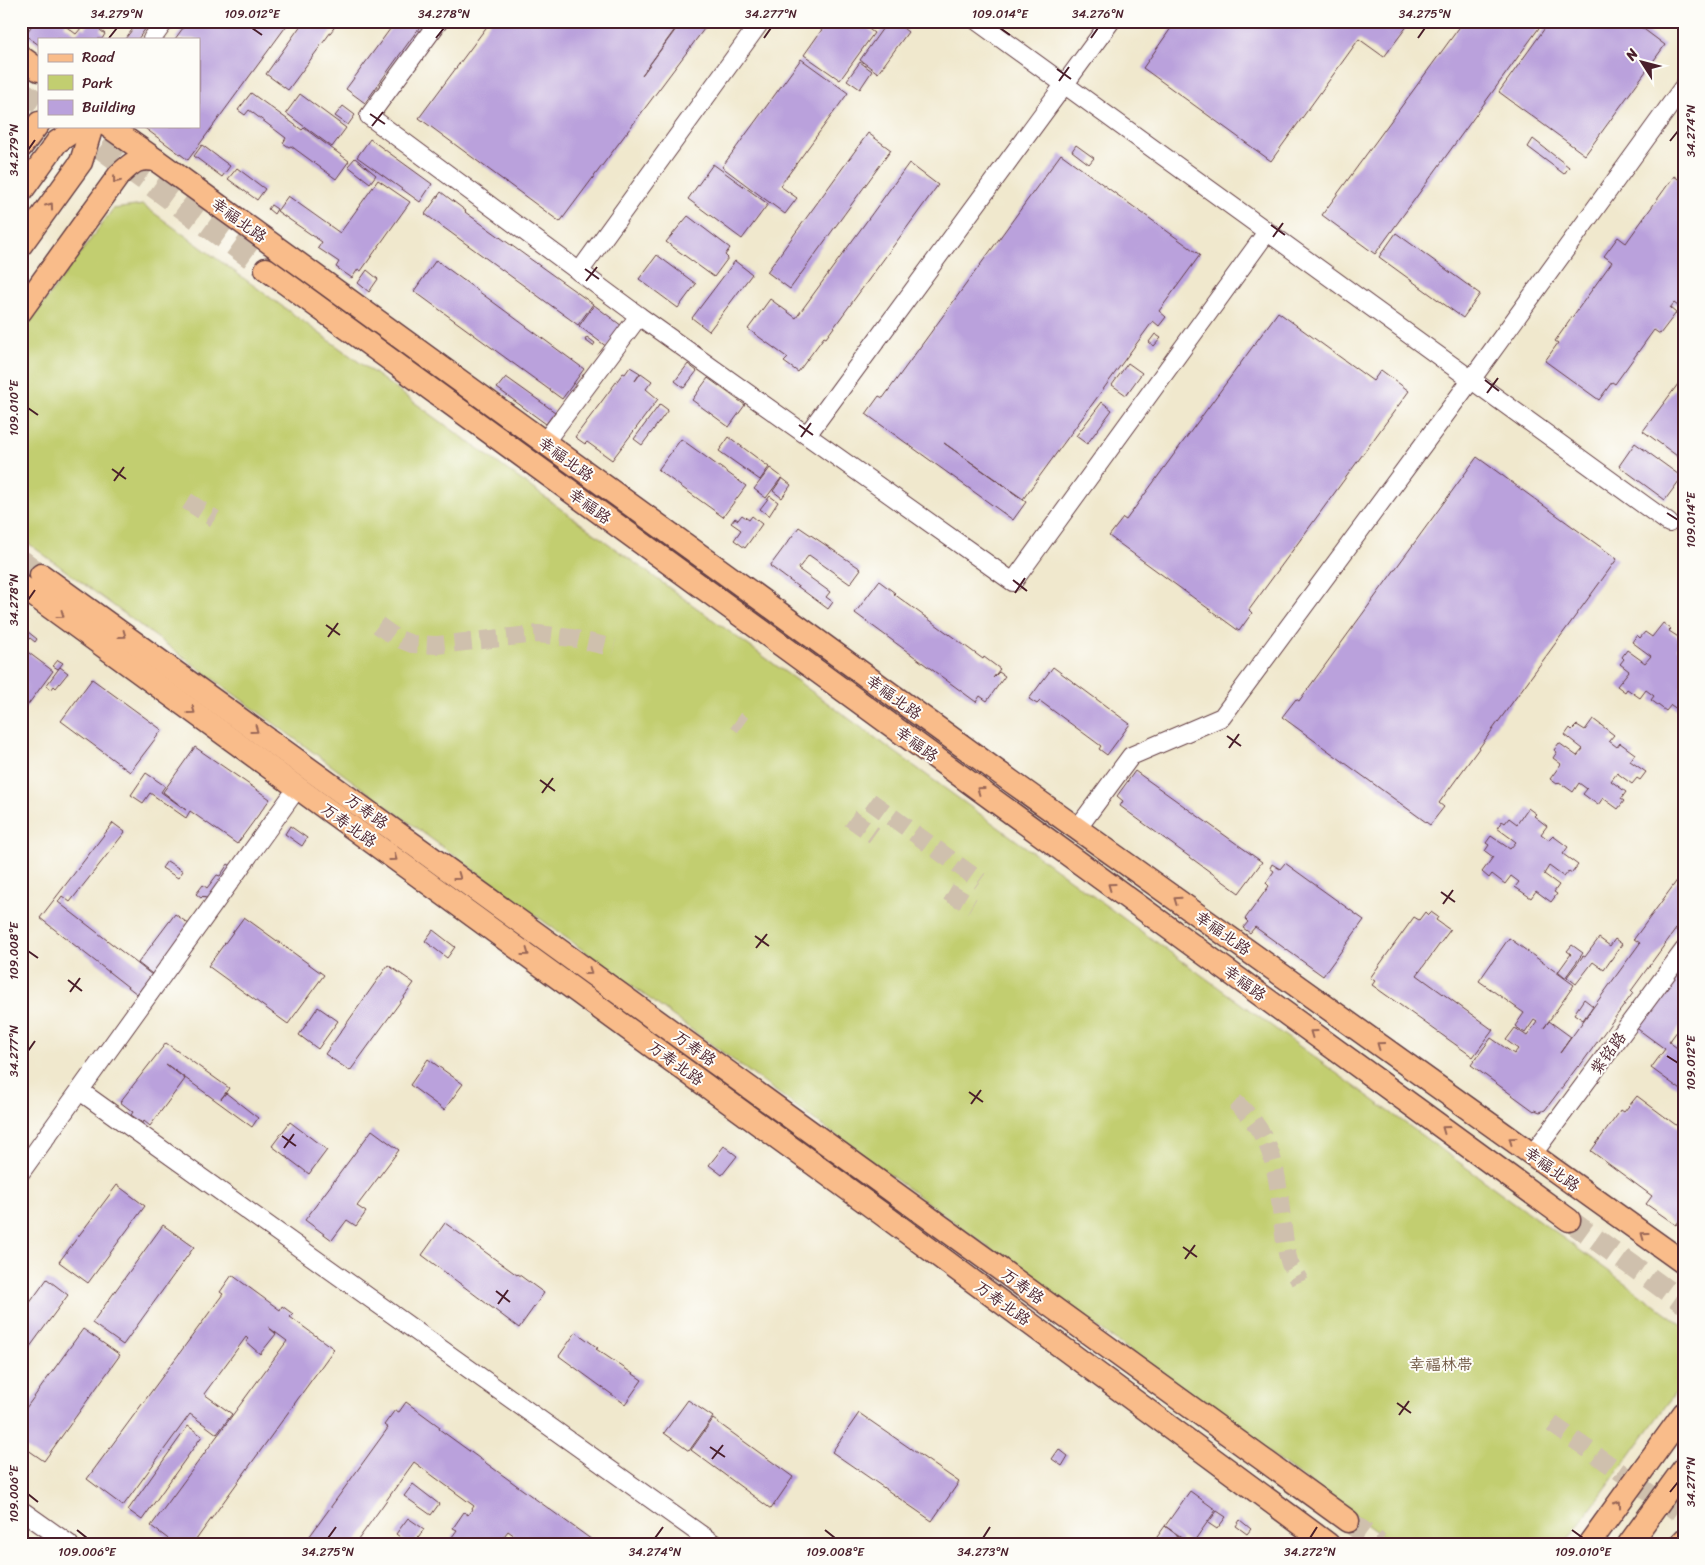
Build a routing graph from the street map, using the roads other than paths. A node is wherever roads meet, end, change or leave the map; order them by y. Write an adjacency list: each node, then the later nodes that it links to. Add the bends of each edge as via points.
1 (165, 21): 6 (street)
2 (439, 21): 19 (street, via 369,116)
3 (761, 21): 19 (street)
4 (977, 21): 7 (street)
5 (1111, 21): 7 (street)
6 (153, 38)
7 (1064, 85): 16 (street); 23 (street)
8 (1684, 86): 22 (street)
9 (38, 124): 13 (main road)
10 (78, 128): 15 (main road, via 57,142)
11 (91, 128): 17 (main road, one-way to 11, via 81,162)
12 (111, 128): 14 (main road, 幸福北路)
13 (21, 147)
14 (156, 160): 20 (main road, one-way to 20, via 144,158 133,162 119,175); 24 (main road, 幸福北路)
15 (21, 192)
16 (1267, 232): 22 (street); 23 (street, via 1013,582)
17 (21, 245)
18 (266, 269): 34 (main road, 幸福路, one-way to 18)
19 (580, 272): 21 (street)
20 (21, 311)
21 (639, 316): 23 (street); 24 (street)
22 (1471, 380): 25 (street); 29 (street, via 1222,717 1131,756)
23 (807, 435)
24 (544, 443): 29 (main road, 幸福北路)
25 (1669, 523)
26 (42, 575): 39 (main road, 万寿路, one-way to 39)
27 (21, 586): 28 (main road, 万寿北路, one-way to 28)
28 (298, 788): 31 (street); 43 (main road, 万寿北路, one-way to 43)
29 (1077, 829): 32 (main road, 幸福北路, one-way to 29)
30 (1684, 950): 32 (street, 紫铭路)
31 (80, 1091): 33 (street); 42 (street)
32 (1532, 1155): 35 (main road, 幸福北路, one-way to 32)
33 (21, 1172)
34 (1569, 1220)
35 (1684, 1263)
36 (1684, 1413): 44 (main road, one-way to 36)
37 (1684, 1468): 45 (main road)
38 (21, 1510): 41 (street)
39 (1348, 1521)
40 (1684, 1540): 46 (main road)
41 (69, 1544)
42 (714, 1544)
43 (1328, 1544)
44 (1589, 1544)
45 (1629, 1544)
46 (1681, 1544)

